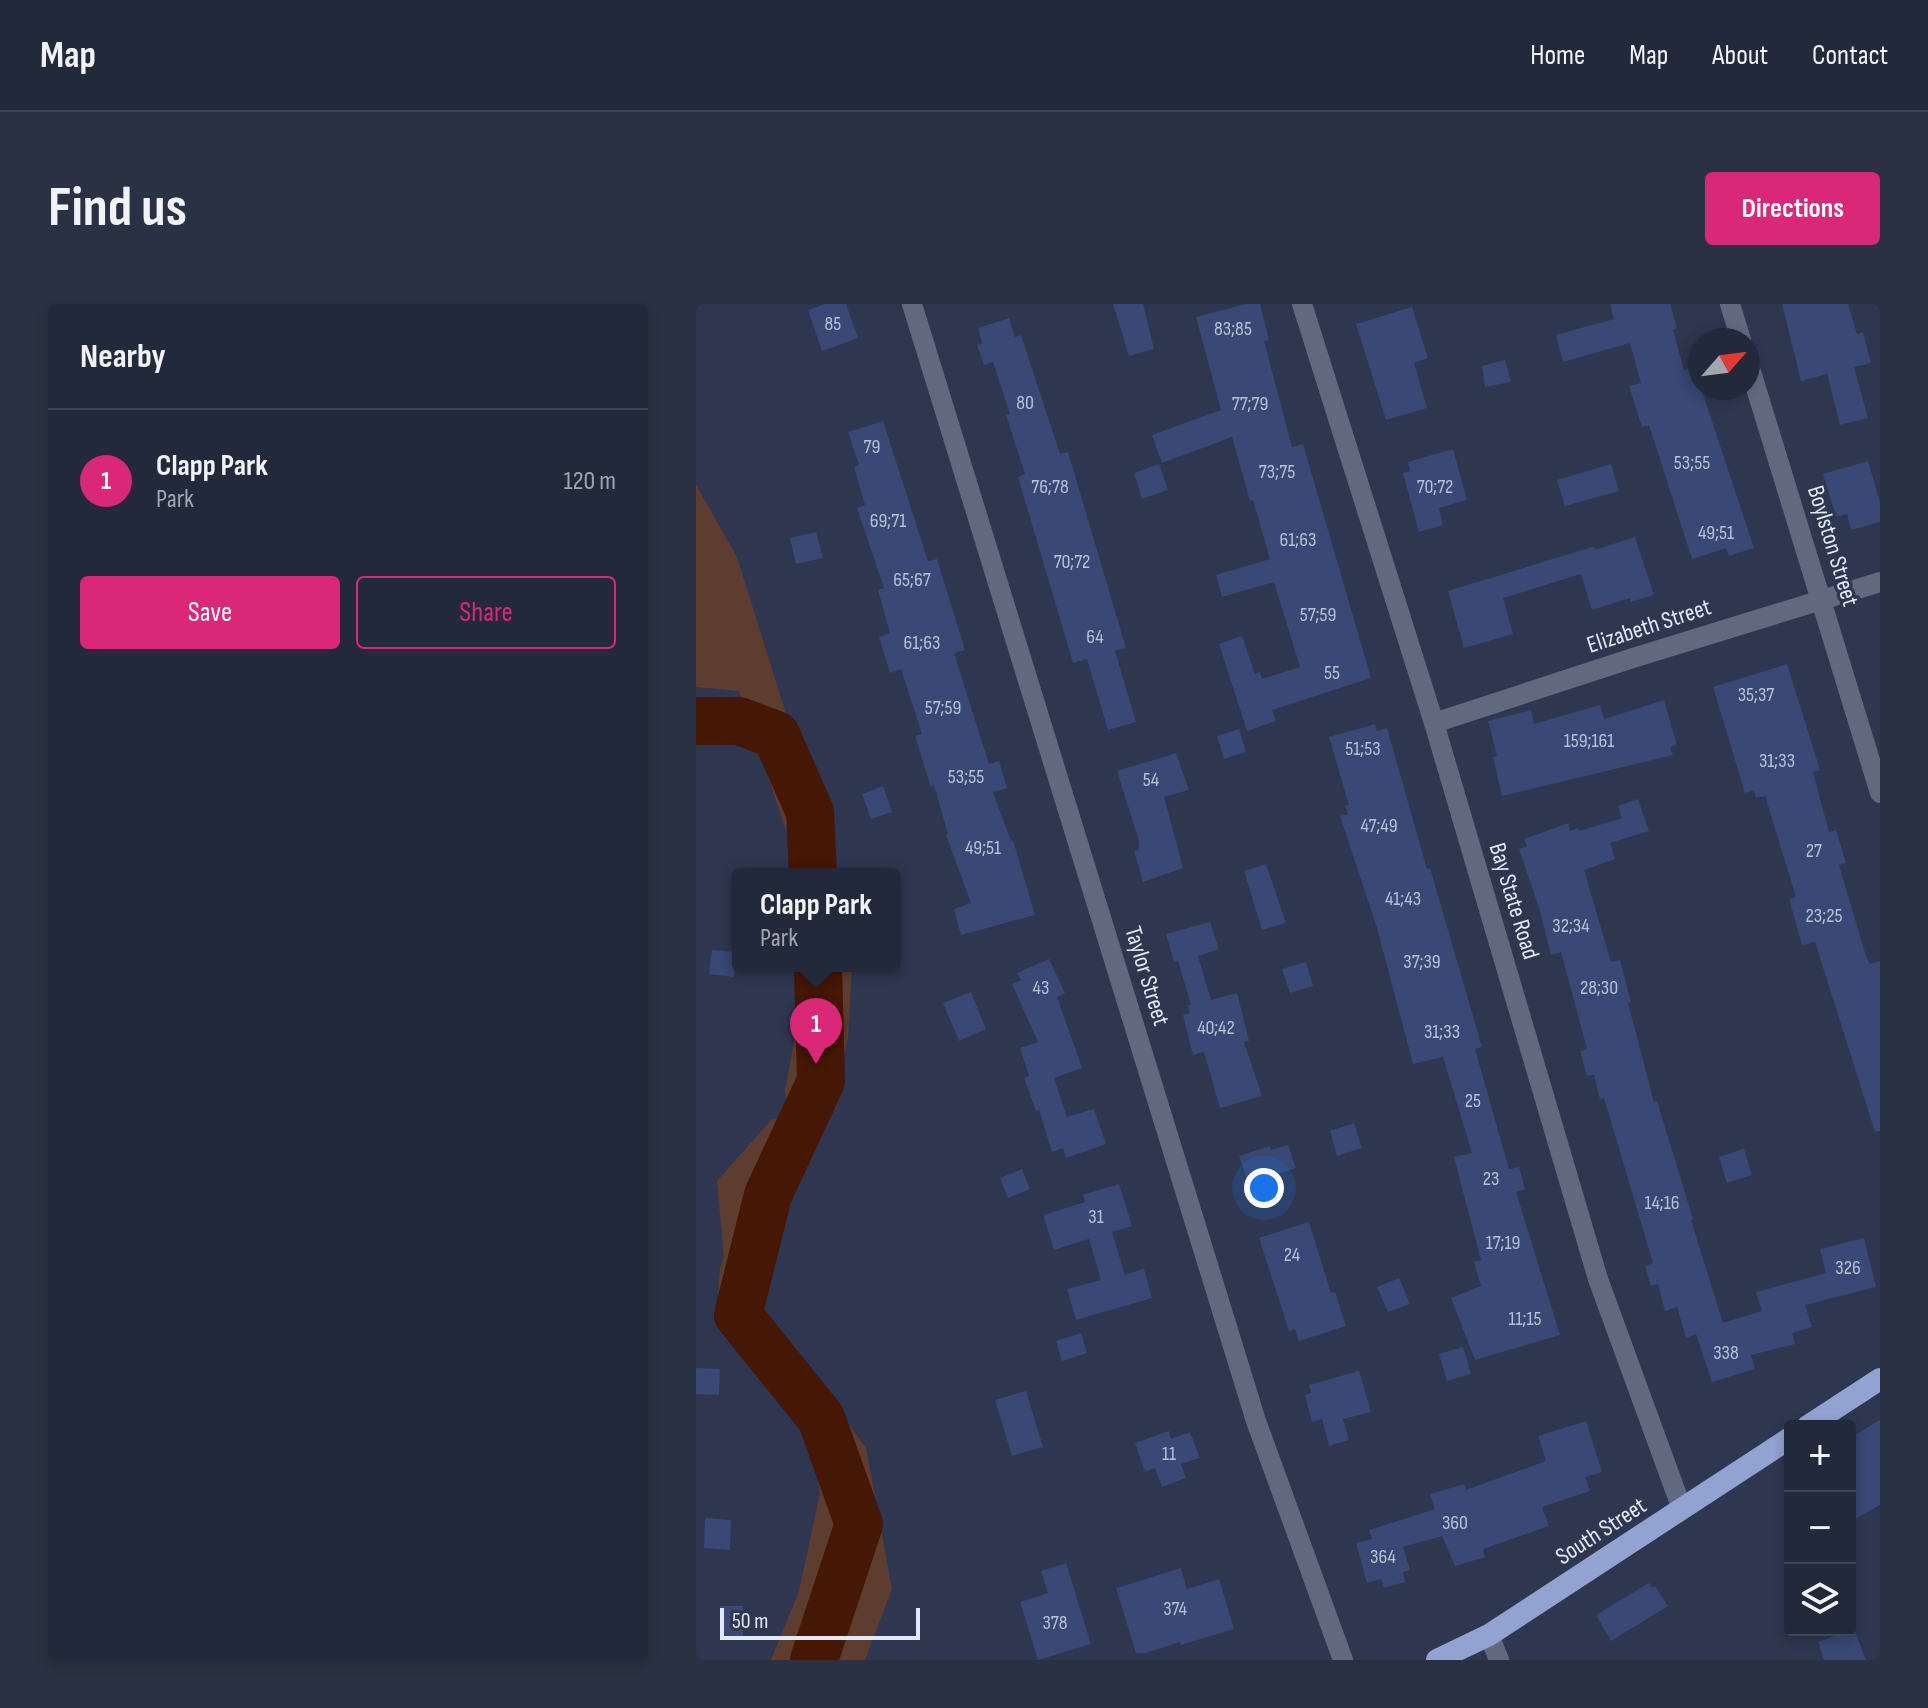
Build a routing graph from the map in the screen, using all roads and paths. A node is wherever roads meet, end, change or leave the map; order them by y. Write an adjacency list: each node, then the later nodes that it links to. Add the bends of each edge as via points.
1 (912, 304): 15 (street, Taylor Street, via 1256,1421)
2 (1302, 304): 8 (street, Bay State Road)
3 (1730, 304): 4 (street)
4 (1737, 328)
5 (1760, 400): 7 (street, Boylston Street)
6 (1880, 582): 7 (street, Elizabeth Street)
7 (1822, 599): 8 (street, Elizabeth Street); 9 (street, Boylston Street)
8 (1434, 723): 13 (street, Bay State Road, via 1598,1279)
9 (1880, 793)
10 (1880, 1379): 11 (highway)
11 (1817, 1420)
12 (1784, 1442): 13 (highway, South Street)
13 (1682, 1509): 14 (highway, South Street)
14 (1489, 1635): 16 (highway, South Street); 17 (street)
15 (1343, 1660)
16 (1437, 1660)
17 (1499, 1660)

